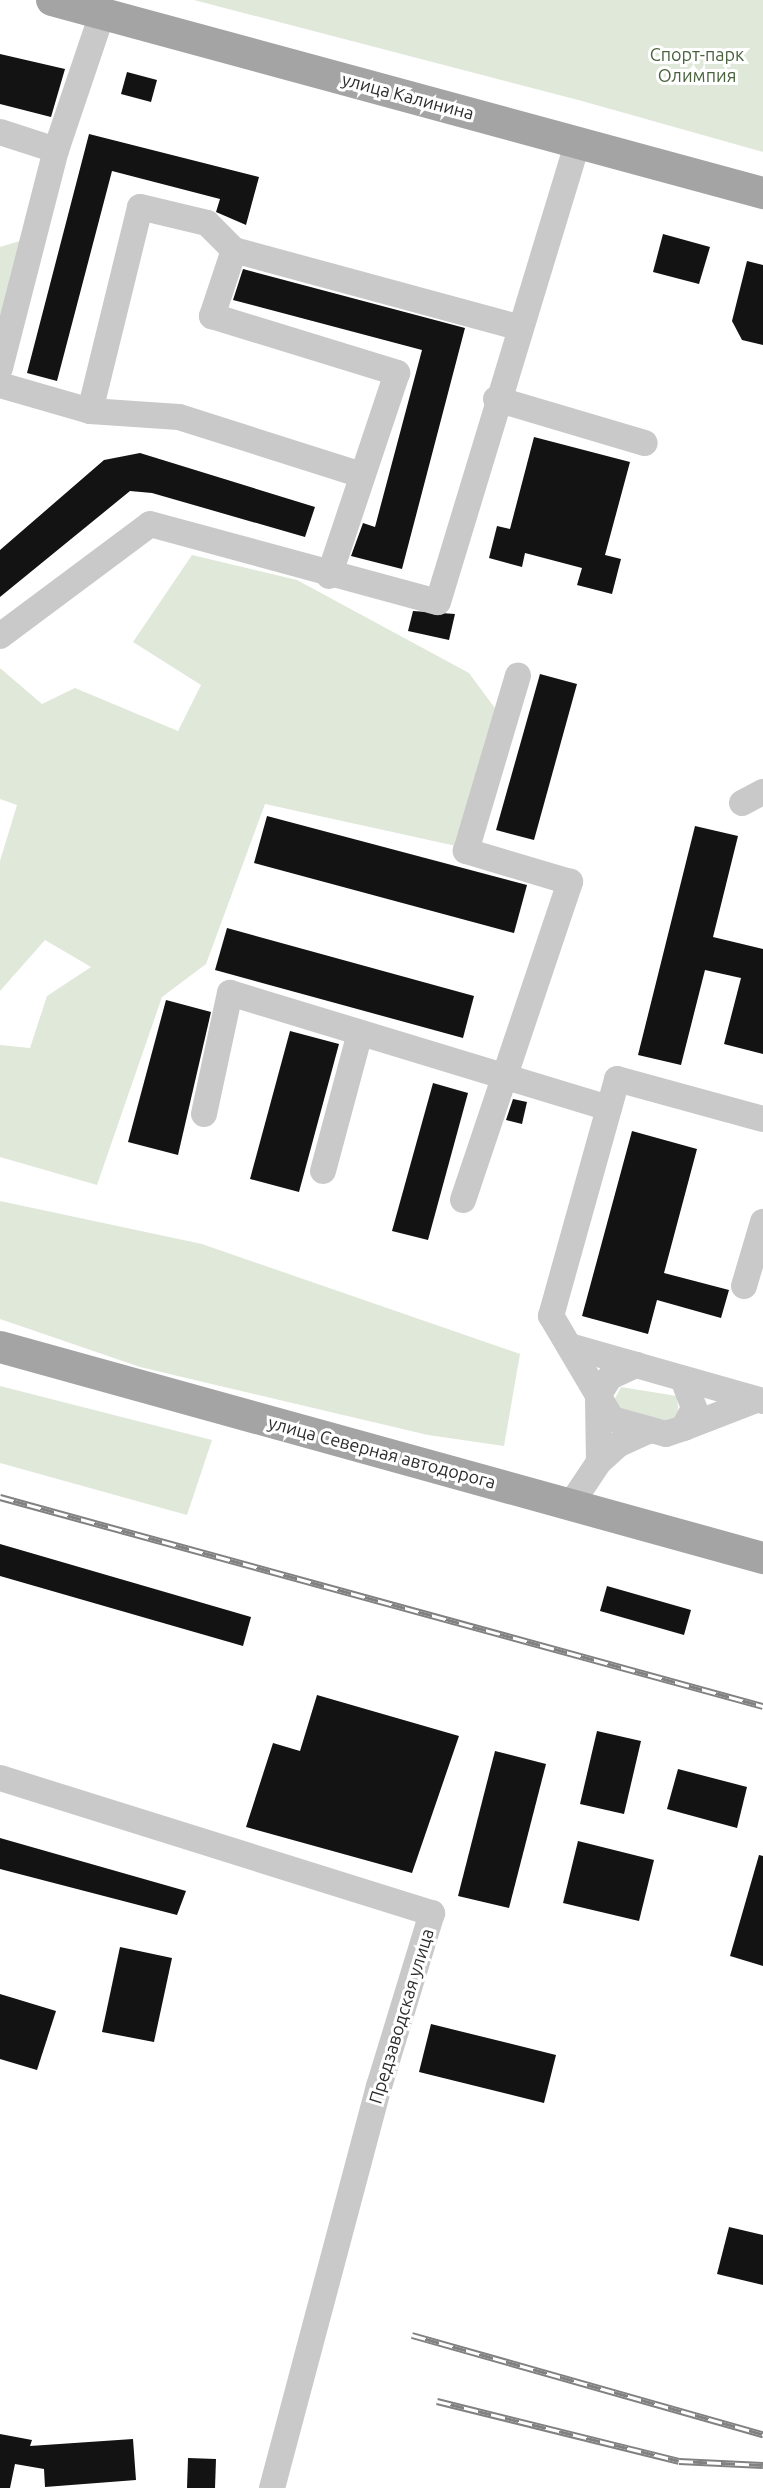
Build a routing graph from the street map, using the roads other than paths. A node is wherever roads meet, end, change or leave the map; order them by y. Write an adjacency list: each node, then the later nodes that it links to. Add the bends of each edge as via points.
1 (52, 0): 2 (main road, улица Калинина)
2 (102, 14): 4 (main road, улица Калинина); 5 (street)
3 (0, 132): 5 (street)
4 (578, 142): 6 (main road, улица Калинина); 8 (street)
5 (56, 150): 9 (street)
6 (763, 194)
7 (234, 250): 8 (street); 12 (street, via 207,223 140,207); 14 (street, via 212,316 397,373)
8 (518, 327): 11 (street)
9 (0, 368)
10 (0, 385): 12 (street)
11 (496, 399): 13 (street); 15 (street, via 438,602)
12 (90, 411): 14 (street, via 179,417)
13 (645, 443)
14 (362, 475): 15 (street)
15 (329, 576): 16 (street, via 150,524)
16 (0, 636)
17 (518, 676): 19 (street, via 466,851 570,882)
18 (360, 1033): 19 (street); 21 (street, via 230,993); 23 (street)
19 (504, 1076): 20 (street); 24 (street)
20 (609, 1108): 22 (street, via 617,1079); 28 (street, via 551,1316)
21 (204, 1114)
22 (763, 1119)
23 (323, 1170)
24 (463, 1200)
25 (763, 1222): 26 (street)
26 (744, 1286)
27 (0, 1347): 36 (main road, улица Северная автодорога)
28 (573, 1347): 29 (street); 31 (street)
29 (636, 1365): 30 (street); 31 (street, via 610,1377)
30 (683, 1379): 32 (street); 33 (street, via 694,1408)
31 (598, 1396): 34 (street, via 612,1419); 35 (street)
32 (760, 1401): 33 (street)
33 (684, 1428): 34 (street, via 666,1434)
34 (648, 1431): 35 (street, via 619,1444)
35 (599, 1462): 36 (street)
36 (571, 1504): 37 (main road, улица Северная автодорога)
37 (763, 1558)
38 (0, 1778): 39 (street, Предзаводская улица, via 432,1913)
39 (272, 2488)

